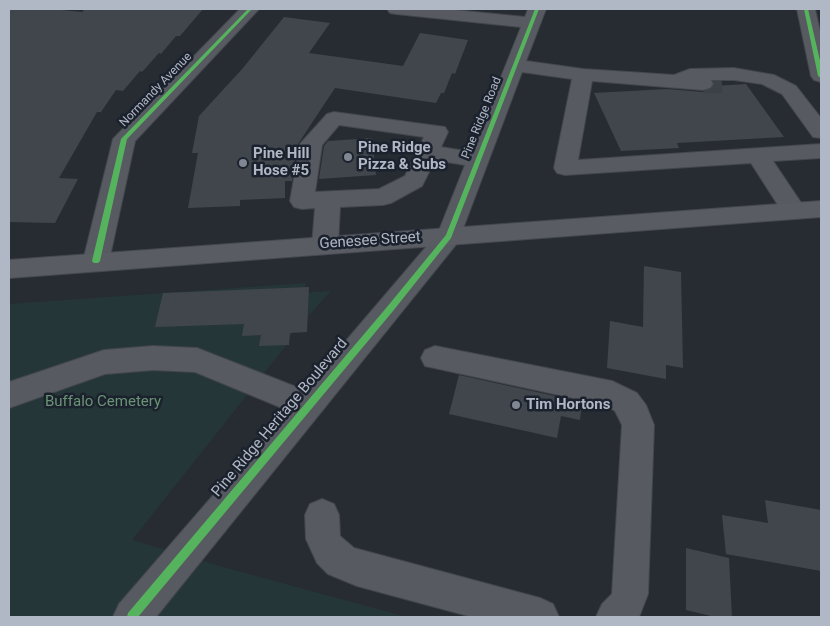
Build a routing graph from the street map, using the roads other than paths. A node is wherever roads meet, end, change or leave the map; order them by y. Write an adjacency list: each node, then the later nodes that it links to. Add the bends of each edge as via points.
1 (250, 9): 21 (street, Normandy Avenue, via 124,139)
2 (396, 9): 4 (street)
3 (806, 9): 8 (street)
4 (534, 16): 5 (street, Pine Ridge Road)
5 (515, 65): 6 (street); 15 (street, Pine Ridge Road)
6 (583, 75): 9 (street); 14 (street, via 565,168)
7 (750, 75): 9 (street, via 690,75); 10 (street); 12 (street, via 766,78 789,90)
8 (821, 76)
9 (671, 81): 11 (street)
10 (729, 83)
11 (703, 84)
12 (819, 150): 14 (street)
13 (428, 152): 15 (street); 16 (street, via 414,181 383,197); 16 (street, via 437,132 334,118 311,144 302,201)
14 (757, 155): 18 (street)
15 (478, 160): 19 (street, Pine Ridge Road)
16 (328, 200): 20 (street)
17 (821, 209): 18 (main road, Genesee Street)
18 (794, 210): 19 (main road, Genesee Street)
19 (449, 236): 20 (main road, Genesee Street); 25 (street, Pine Ridge Heritage Boulevard)
20 (325, 245): 21 (main road, Genesee Street)
21 (96, 261): 22 (main road, Genesee Street)
22 (9, 269)
23 (435, 358): 29 (street, via 612,394 626,402 635,414 638,426 630,594 624,609)
24 (9, 396): 25 (street, via 104,362 153,358 197,360)
25 (309, 405): 27 (street, Pine Ridge Heritage Boulevard)
26 (322, 515): 28 (street, via 324,539 329,550 341,561)
27 (132, 617)
28 (540, 617)
29 (615, 617)

